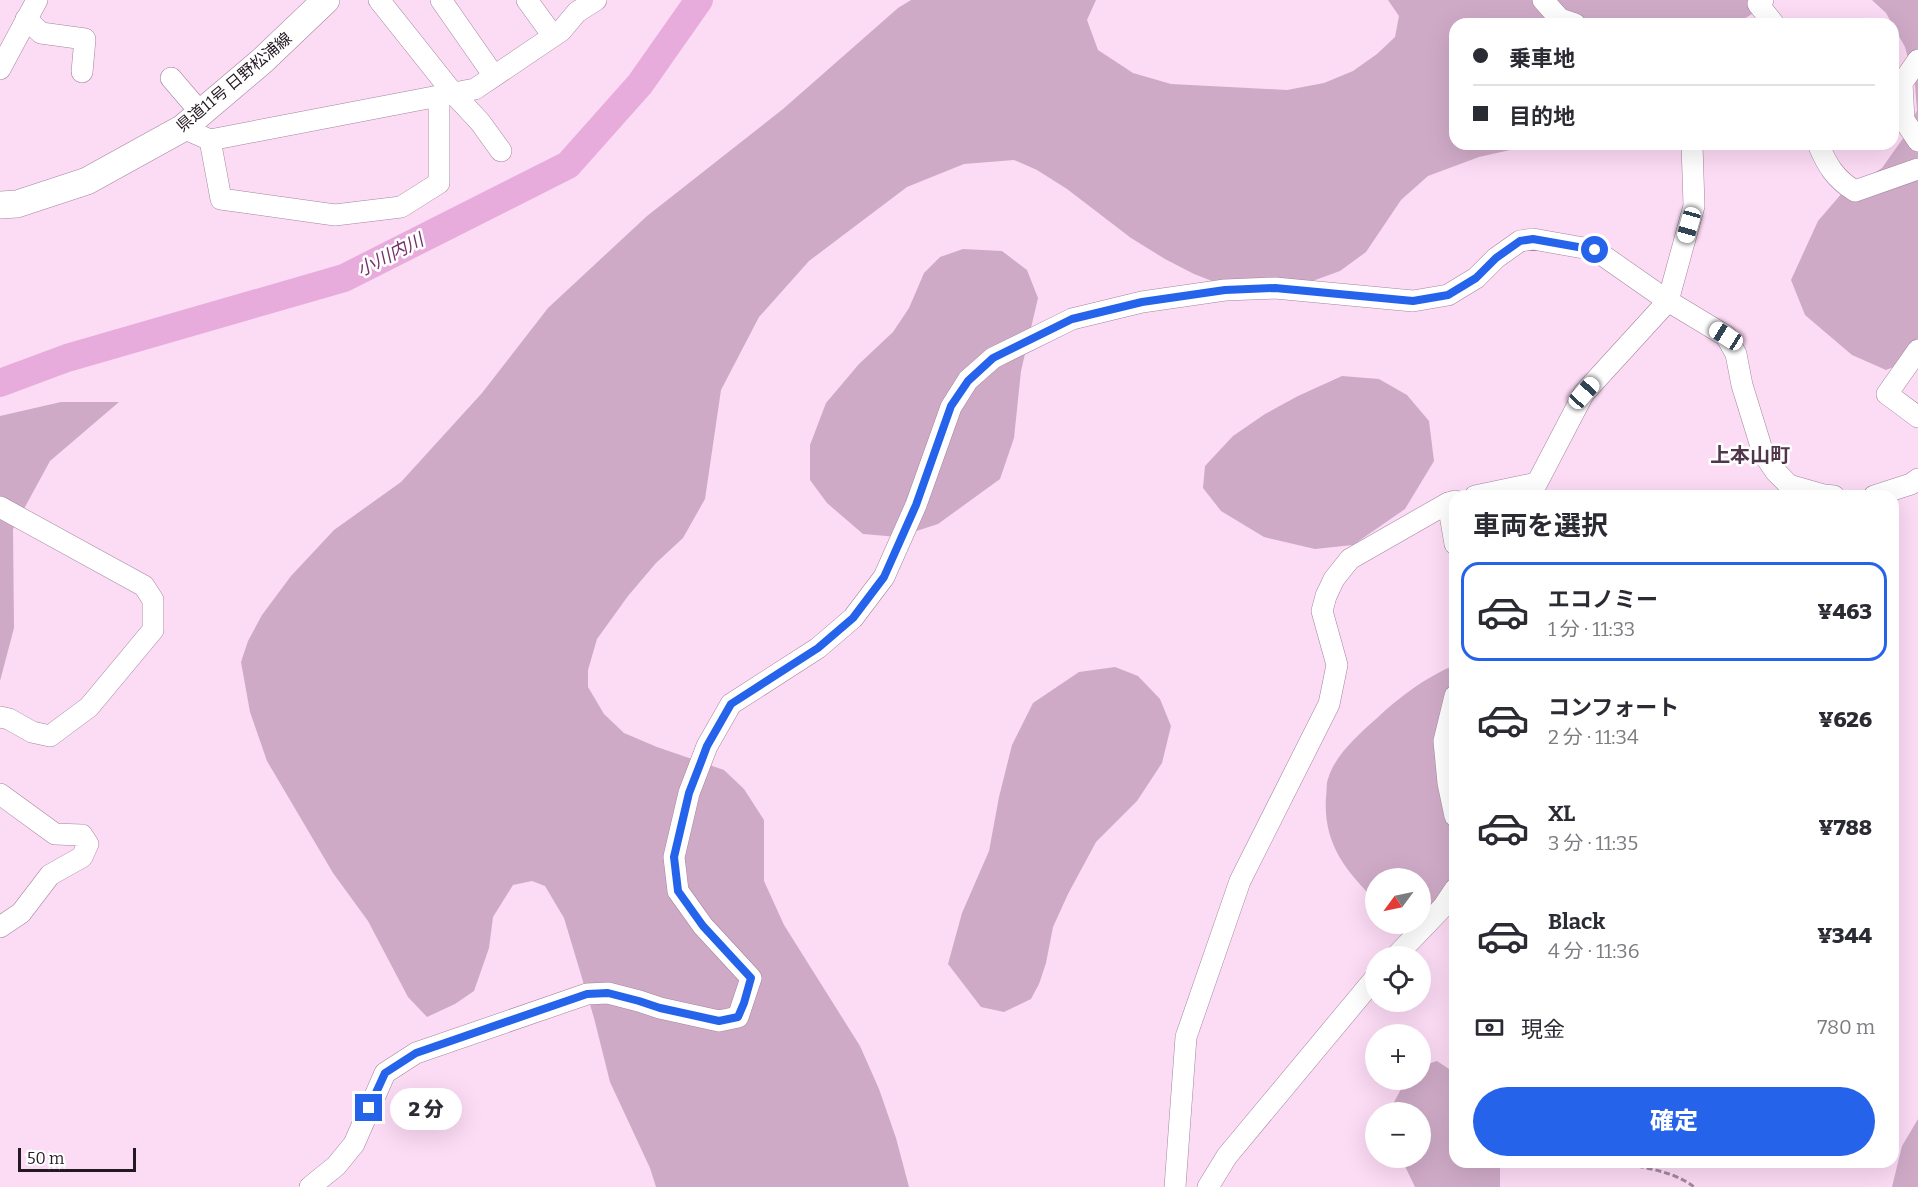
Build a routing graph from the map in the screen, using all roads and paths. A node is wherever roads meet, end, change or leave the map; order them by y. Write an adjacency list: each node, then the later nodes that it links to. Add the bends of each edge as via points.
1 (37, 0): 11 (street)
2 (326, 0): 21 (main road, 県道11号 日野松浦線)
3 (379, 0): 20 (street)
4 (441, 0): 16 (street)
5 (527, 0): 12 (street)
6 (596, 0): 12 (street)
7 (1543, 0): 9 (street)
8 (1763, 0): 10 (street, via 1758,4)
9 (1559, 18)
10 (1769, 18)
11 (26, 20): 14 (street); 15 (street, via 41,33 85,39)
12 (553, 36): 16 (street)
13 (1918, 60): 18 (street)
14 (0, 69)
15 (82, 72)
16 (494, 76): 20 (street, via 475,89)
17 (171, 78): 21 (street)
18 (1899, 84)
19 (1899, 91): 23 (street, via 1904,120)
20 (446, 95): 22 (street); 22 (street, via 439,183 401,207 334,215 220,199); 26 (street, via 480,122)
21 (192, 121): 22 (street); 28 (main road, 県道11号 日野松浦線, via 87,181 17,204)
22 (210, 140)
23 (1918, 141)
24 (1692, 150): 29 (street, via 1694,206)
25 (1821, 150): 27 (street, via 1840,182 1855,191)
26 (501, 151)
27 (1918, 169)
28 (0, 205)
29 (1668, 301): 33 (street, via 1584,393 1537,483); 34 (street, via 1726,336 1736,354 1764,453 1789,484); 47 (street, via 1595,250 1533,239 1520,241 1476,278 1448,295 1413,301 1275,288 1142,302 1072,319 993,358 968,381 951,406 916,505 884,577 853,618 818,648 731,704 707,746 689,793 674,857 678,891 703,926 751,978 738,1017 719,1021 608,993 587,994 416,1053 385,1073 354,1144 336,1166)
30 (1918, 350): 31 (street, via 1887,394)
31 (1918, 417)
32 (1918, 479): 35 (street)
33 (1504, 490)
34 (1808, 490)
35 (1892, 490)
36 (1449, 503): 48 (street, via 1350,559 1326,596 1322,611 1337,665 1329,704 1240,881 1186,1037)
37 (0, 507): 38 (street, via 144,586 153,600 153,630 89,707 50,736)
38 (0, 717)
39 (1449, 721): 40 (street, via 1444,741)
40 (1449, 788)
41 (0, 794): 43 (street, via 55,834 82,835 88,844 82,857 50,875 21,913)
42 (1449, 898): 44 (street)
43 (0, 927)
44 (1406, 946)
45 (1365, 990): 49 (street, via 1227,1156)
46 (1642, 1168): 50 (path, via 1665,1173)
47 (310, 1187)
48 (1175, 1187)
49 (1208, 1187)
50 (1694, 1187)

